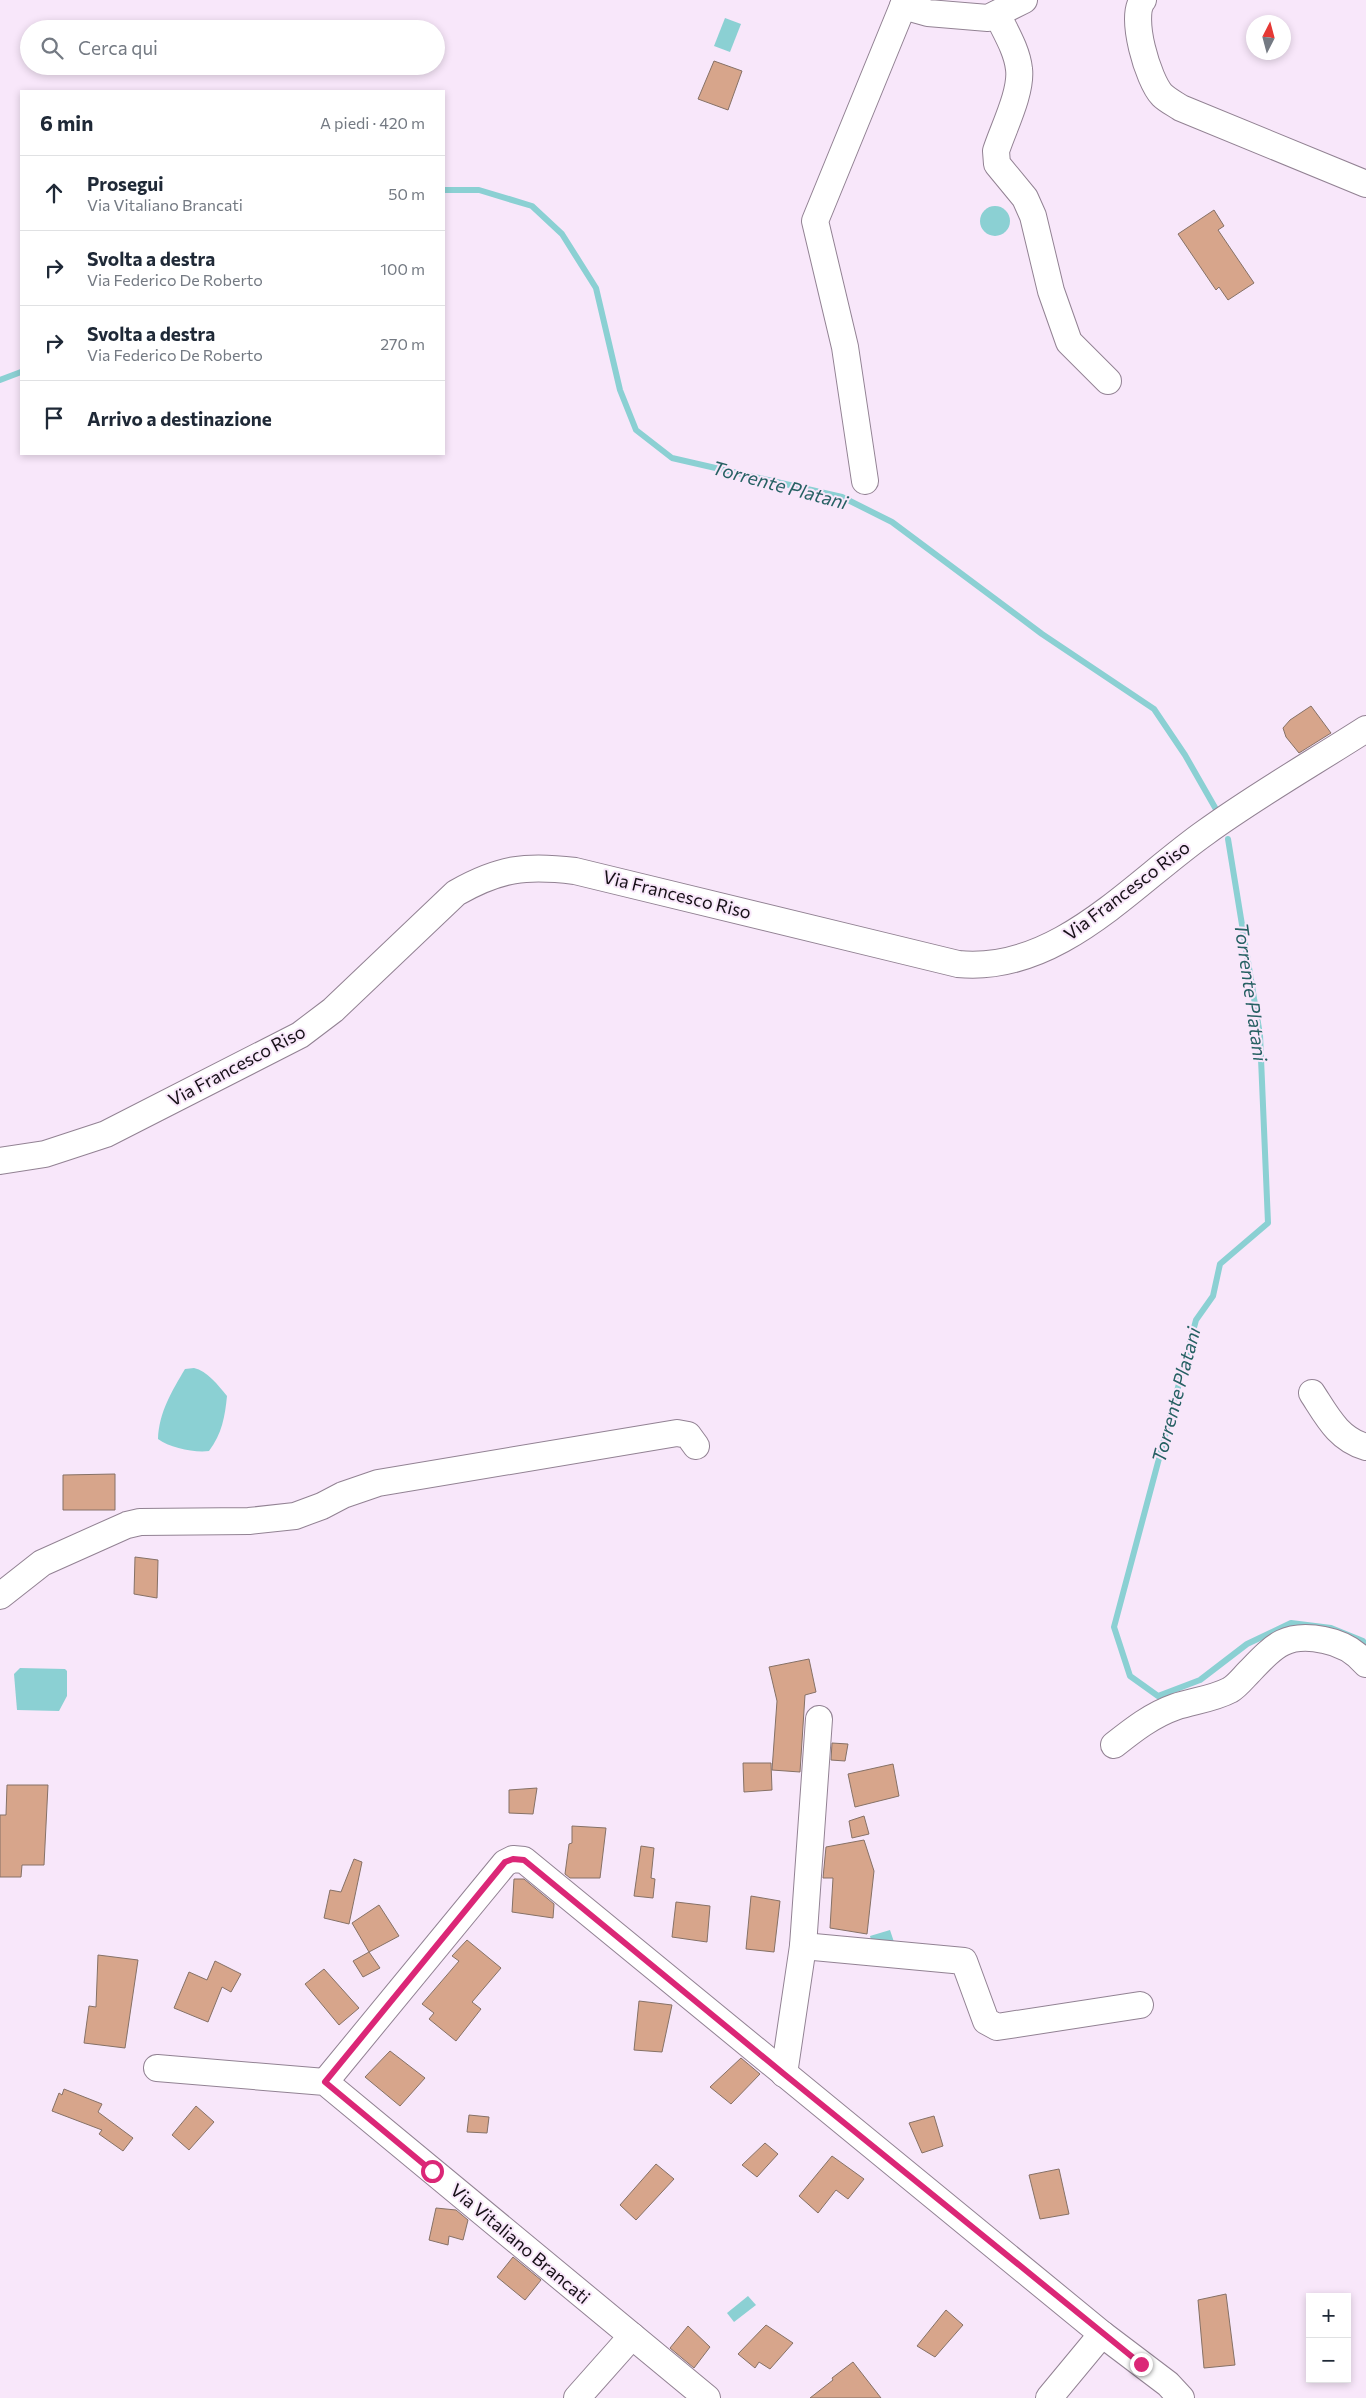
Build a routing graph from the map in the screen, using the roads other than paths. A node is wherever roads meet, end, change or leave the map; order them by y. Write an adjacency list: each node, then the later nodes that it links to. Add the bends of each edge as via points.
1 (1024, 0): 4 (street)
2 (1143, 0): 5 (street, via 1138,11 1147,67 1163,96 1182,108)
3 (900, 3): 4 (street, via 928,13 988,18); 7 (street, via 815,221 845,347)
4 (997, 14): 6 (street, via 1019,68 1018,82 996,152 997,164 1020,190 1033,216 1051,291 1069,342)
5 (1366, 184)
6 (1108, 381)
7 (865, 482)
8 (1366, 730): 9 (street, Via Francesco Riso, via 1206,832 1070,936 1000,964 958,964 575,871 538,866 512,870 471,884 456,893 333,1010 300,1035 106,1134 45,1154)
9 (0, 1161)
10 (1312, 1393): 12 (street, via 1333,1427 1353,1443)
11 (696, 1446): 13 (street, via 688,1435 677,1434 378,1483 295,1516 249,1521 140,1522 42,1563)
12 (1366, 1447)
13 (0, 1596)
14 (1366, 1664): 16 (street, via 1358,1654 1332,1642 1308,1636 1289,1638 1232,1689 1174,1708 1138,1726)
15 (819, 1719): 17 (street)
16 (1114, 1745)
17 (803, 1946): 18 (street, via 964,1961 986,2021 997,2027); 20 (street)
18 (1140, 2005)
19 (157, 2068): 21 (street)
20 (784, 2074): 21 (street, via 524,1860 513,1859 505,1862); 22 (street)
21 (325, 2082): 23 (street, Via Vitaliano Brancati)
22 (1102, 2334): 26 (street); 27 (street, via 1168,2384)
23 (632, 2336): 24 (street); 25 (street, Via Vitaliano Brancati)
24 (578, 2398)
25 (707, 2398)
26 (1049, 2398)
27 (1181, 2398)

